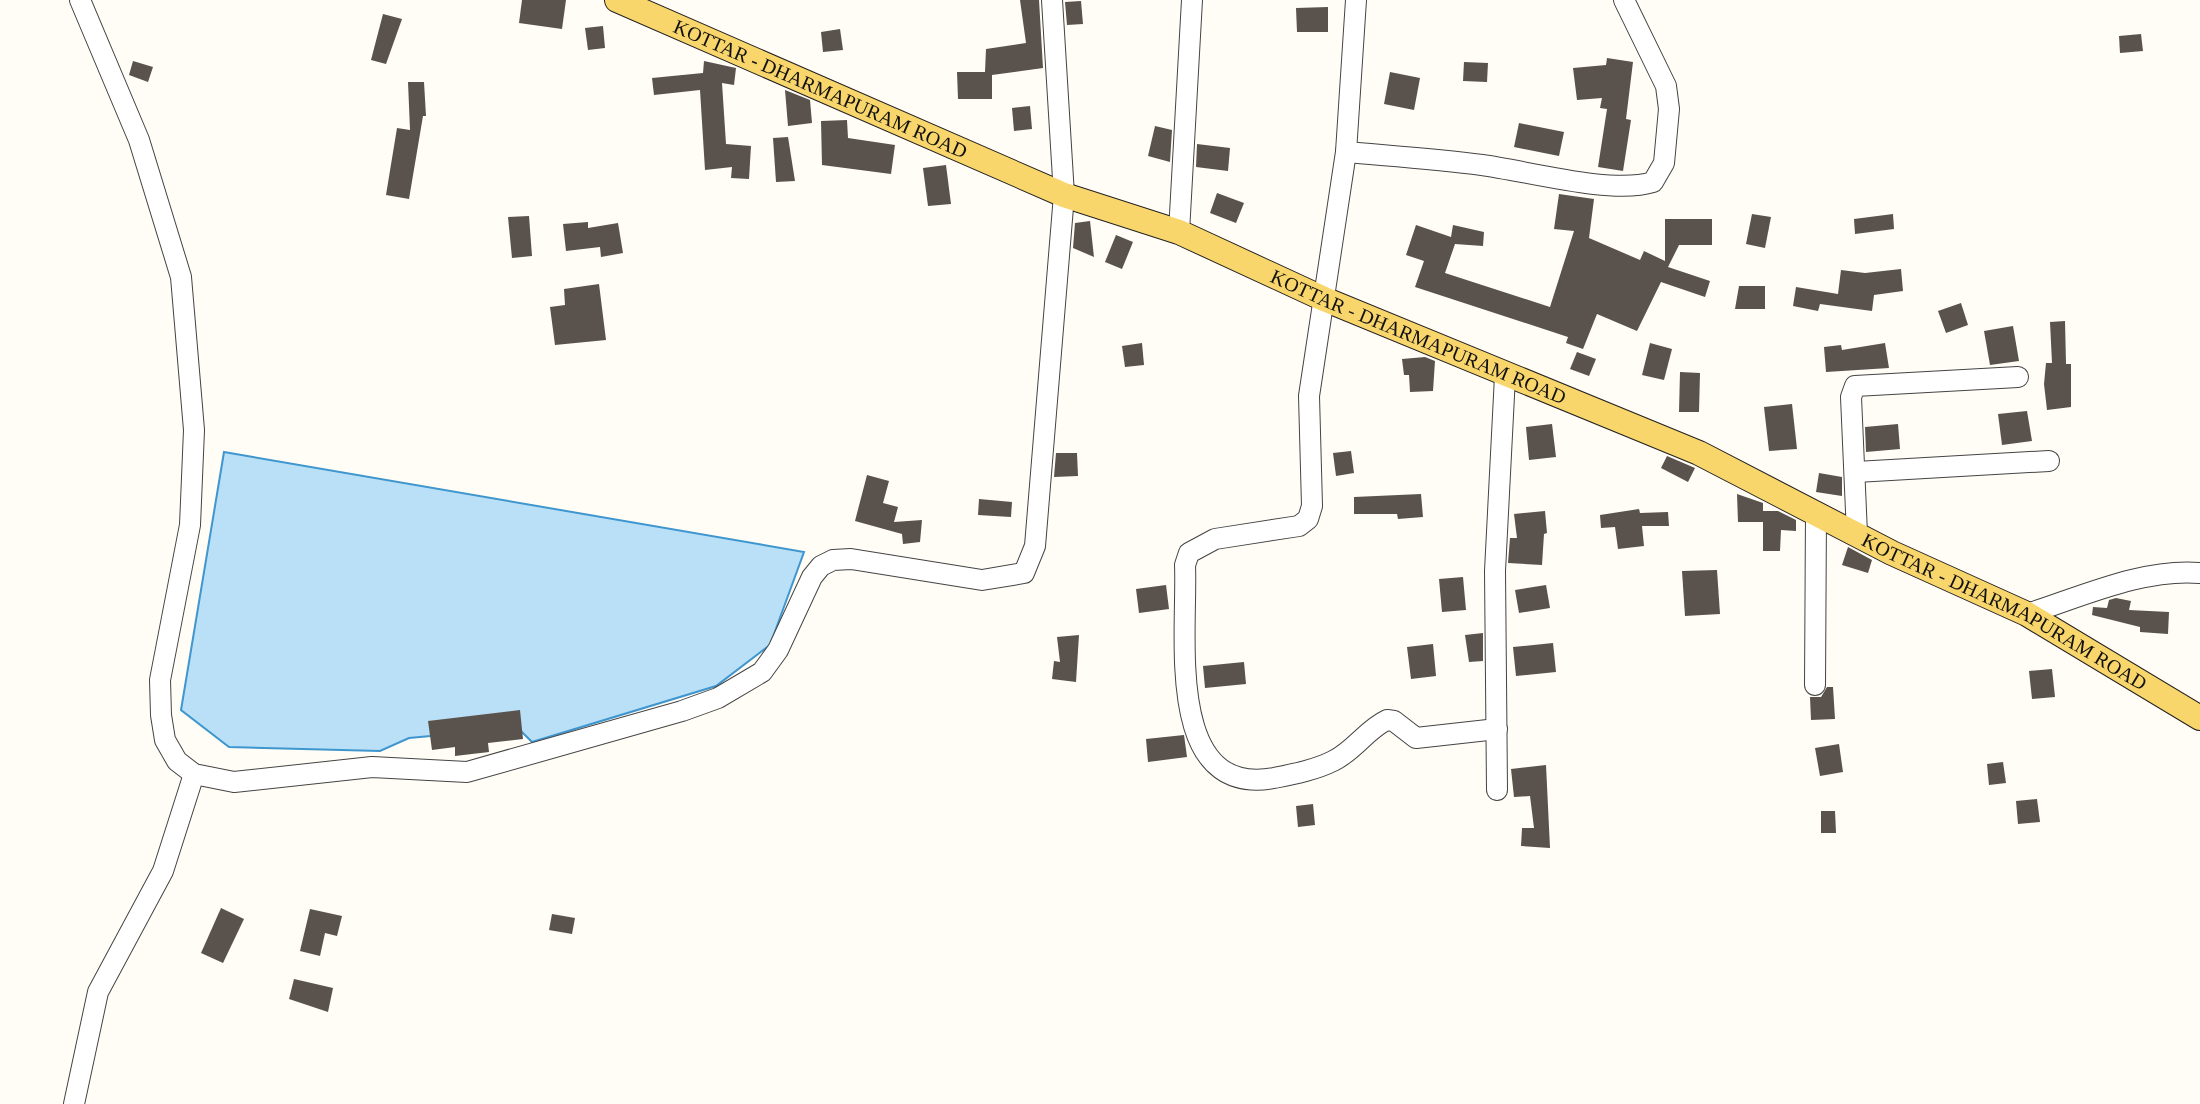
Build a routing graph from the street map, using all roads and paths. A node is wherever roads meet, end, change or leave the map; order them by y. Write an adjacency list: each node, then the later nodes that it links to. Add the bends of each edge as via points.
1 (80, 0): 22 (street, via 139,140 181,277 194,430 190,525 160,680 165,740 177,761)
2 (1052, 0): 8 (street)
3 (1192, 0): 9 (street)
4 (1356, 0): 7 (street)
5 (1624, 0): 7 (street, via 1666,86 1664,163 1653,182 1612,185)
6 (629, 3): 8 (main road, KOTTAR - DHARMAPURAM ROAD)
7 (1346, 152): 10 (street)
8 (1064, 195): 9 (main road, KOTTAR - DHARMAPURAM ROAD); 22 (street, via 1035,546 1024,573 982,580 833,560 812,577 778,650 762,672 742,686 682,711 467,772 372,767 234,782)
9 (1179, 232): 10 (main road, KOTTAR - DHARMAPURAM ROAD)
10 (1324, 299): 11 (main road, KOTTAR - DHARMAPURAM ROAD); 21 (street, via 1309,396 1314,484 1308,519 1299,526 1207,542 1189,553 1185,565 1186,690 1203,748 1229,777 1254,782 1333,761 1387,720 1416,738)
11 (1505, 376): 15 (main road, KOTTAR - DHARMAPURAM ROAD, via 1699,453); 21 (street, via 1495,571)
12 (2018, 377): 14 (street, via 1859,384 1851,397)
13 (2049, 461): 14 (street)
14 (1856, 472): 16 (street)
15 (1816, 513): 16 (main road, KOTTAR - DHARMAPURAM ROAD); 19 (street)
16 (1857, 534): 18 (main road, KOTTAR - DHARMAPURAM ROAD)
17 (2200, 573): 18 (street, via 2155,576)
18 (2027, 614): 20 (main road, KOTTAR - DHARMAPURAM ROAD)
19 (1815, 685)
20 (2200, 718)
21 (1497, 729): 23 (street)
22 (194, 774): 24 (street, via 163,871 98,992)
23 (1497, 790)
24 (74, 1104)

